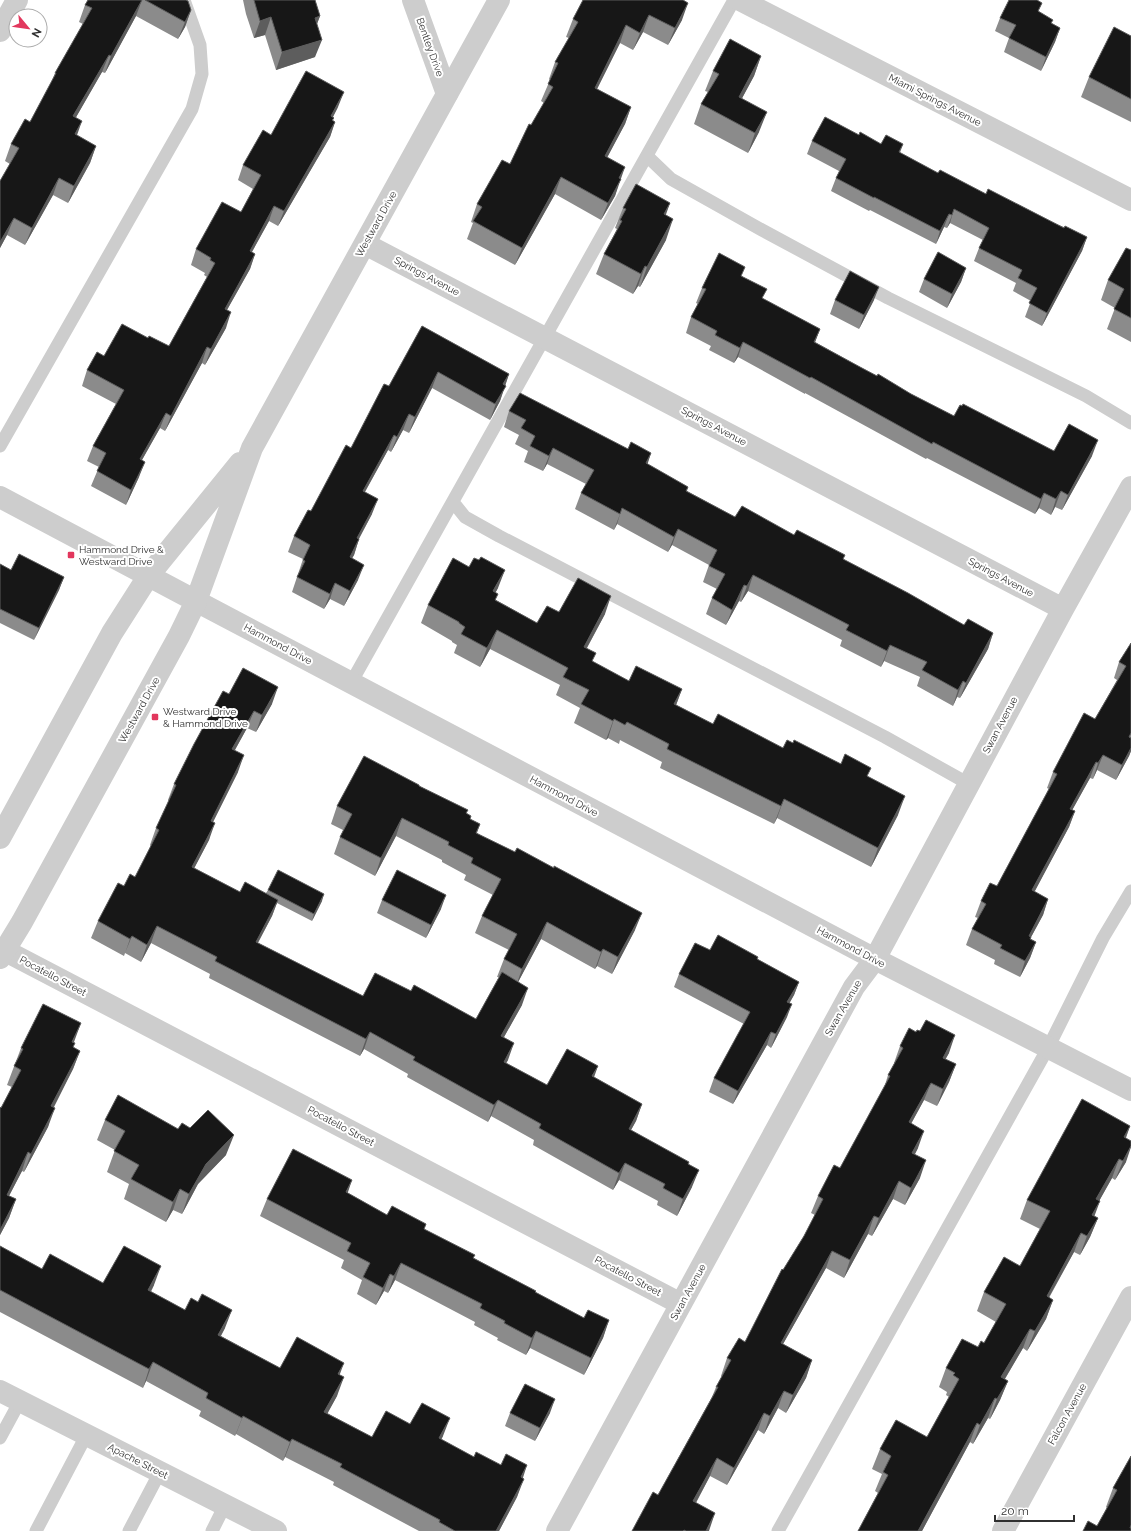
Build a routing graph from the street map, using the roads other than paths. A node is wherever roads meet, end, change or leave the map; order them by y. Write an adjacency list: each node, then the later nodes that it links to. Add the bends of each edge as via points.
1 (17, 0): 7 (street)
2 (184, 0): 14 (lane, via 200,45 202,74 192,108)
3 (413, 0): 8 (street, Bentley Drive)
4 (499, 0): 8 (street, Westward Drive)
5 (734, 0): 9 (lane)
6 (740, 0): 10 (street, Miami Springs Avenue)
7 (1, 28)
8 (447, 94): 11 (street, Westward Drive)
9 (647, 156): 12 (lane); 13 (lane, via 671,179 762,230 888,298 1086,396)
10 (1131, 200)
11 (365, 244): 12 (street, Springs Avenue); 15 (street, Westward Drive)
12 (545, 338): 18 (lane); 21 (street, Springs Avenue)
13 (1131, 423)
14 (0, 446)
15 (252, 448): 19 (street, Westward Drive); 20 (street, Westward Drive)
16 (1131, 487): 21 (street, Swan Avenue)
17 (0, 497): 19 (street, Hammond Drive)
18 (453, 502): 22 (lane); 23 (lane, via 465,517 499,536 885,737)
19 (149, 575): 20 (street, Hammond Drive); 24 (street, Westward Drive, via 112,633)
20 (196, 601): 22 (street, Hammond Drive); 26 (street, Westward Drive, via 169,657 22,922)
21 (1063, 609): 23 (street, Swan Avenue)
22 (351, 684): 27 (street, Hammond Drive)
23 (969, 784): 27 (street, Swan Avenue)
24 (0, 838)
25 (1131, 891): 28 (lane, via 1103,938)
26 (1, 952): 31 (street, Pocatello Street)
27 (875, 959): 28 (street, Hammond Drive); 31 (street, Swan Avenue, via 854,987)
28 (1048, 1048): 29 (street, Hammond Drive); 43 (lane)
29 (1131, 1090)
30 (1131, 1297): 44 (street, Falcon Avenue)
31 (681, 1304): 42 (street, Swan Avenue)
32 (0, 1391): 33 (street, Apache Street)
33 (20, 1401): 34 (street, Apache Street); 35 (lane)
34 (87, 1434): 36 (street, Apache Street); 38 (lane)
35 (0, 1438)
36 (160, 1472): 37 (street, Apache Street); 39 (lane)
37 (225, 1505): 40 (lane); 41 (street, Apache Street)
38 (36, 1531)
39 (129, 1531)
40 (212, 1531)
41 (276, 1531)
42 (557, 1531)
43 (778, 1531)
44 (1003, 1531)

